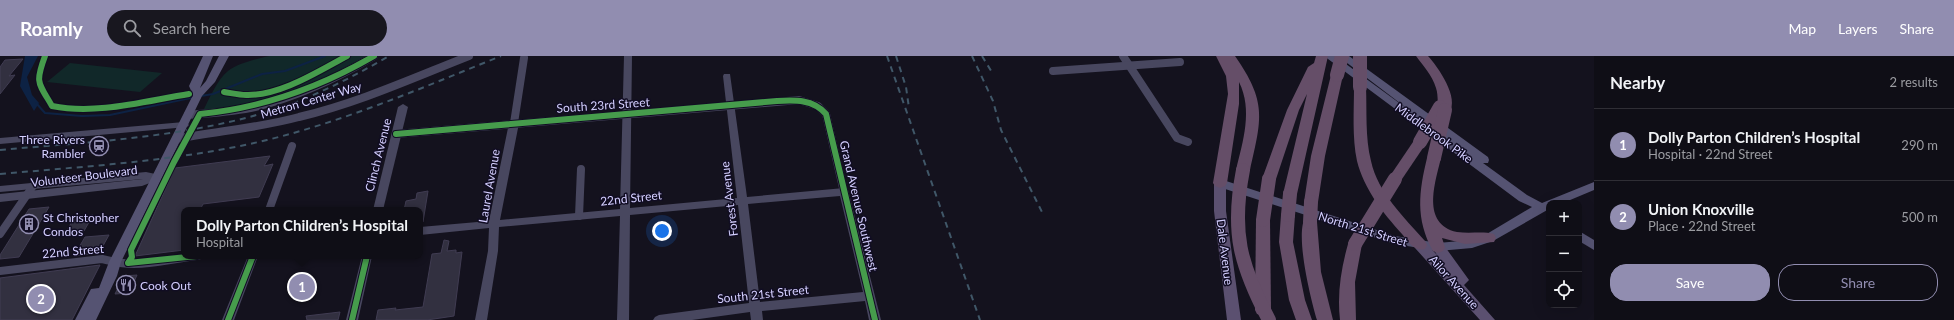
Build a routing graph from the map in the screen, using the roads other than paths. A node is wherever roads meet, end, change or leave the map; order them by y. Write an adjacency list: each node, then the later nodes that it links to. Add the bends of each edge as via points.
1 (208, 56): 18 (main road, via 194,86)
2 (224, 56): 18 (main road, via 210,82)
3 (374, 56): 24 (street, via 329,80 270,103)
4 (469, 56): 27 (street, Metron Center Way, via 348,104 265,126)
5 (628, 56): 23 (street)
6 (1123, 56): 15 (street)
7 (1222, 56): 33 (highway, via 1231,72 1235,96)
8 (1228, 56): 76 (highway, bridge, via 1247,84 1254,112 1254,124 1237,197 1237,240 1250,283)
9 (1342, 56): 42 (main road, Middlebrook Pike); 78 (highway, bridge, via 1318,156 1311,202 1310,248 1317,297)
10 (1360, 56): 55 (highway, bridge, via 1364,162 1373,185 1390,210)
11 (1422, 56): 22 (highway, via 1436,73 1446,99)
12 (524, 58): 25 (street, Laurel Avenue)
13 (1322, 58): 43 (main road, Middlebrook Pike, via 1523,198); 75 (highway, bridge, via 1293,110 1269,179 1263,220); 77 (highway, bridge, via 1290,194 1286,242 1297,300)
14 (1180, 62): 15 (street)
15 (1130, 66): 16 (street); 29 (street, via 1177,138)
16 (1053, 71)
17 (727, 76): 20 (street, Forest Avenue)
18 (198, 95): 24 (main road)
19 (812, 103): 20 (street, South 23rd Street, via 789,100); 37 (street, Grand Avenue Southwest, via 826,114)
20 (731, 106): 23 (street, South 23rd Street); 41 (street, Forest Avenue)
21 (403, 107): 26 (street, Clinch Avenue)
22 (1443, 108): 48 (highway, bridge, via 1427,189); 79 (highway, bridge, via 1355,244 1347,273 1345,301)
23 (628, 114): 25 (street, South 23rd Street); 47 (street)
24 (186, 120): 27 (main road); 28 (street)
25 (514, 123): 26 (street, South 23rd Street); 50 (street, Laurel Avenue)
26 (396, 134): 45 (street, Clinch Avenue)
27 (176, 139): 32 (main road)
28 (0, 142)
29 (1188, 142)
30 (292, 146): 44 (street)
31 (581, 169): 49 (street)
32 (157, 177): 34 (street, Volunteer Boulevard, via 146,175); 38 (street, Volunteer Boulevard, via 142,183); 61 (main road)
33 (1220, 183): 55 (main road, North 21st Street, via 1374,234); 74 (main road, Dale Avenue, via 1220,211)
34 (33, 186): 36 (street, Volunteer Boulevard); 38 (street)
35 (1594, 186): 40 (main road, North 21st Street)
36 (0, 189)
37 (844, 192): 41 (street, 22nd Street); 63 (street, Grand Avenue Southwest)
38 (26, 196): 39 (street, Volunteer Boulevard); 52 (street)
39 (0, 198)
40 (1563, 200)
41 (742, 201): 47 (street, 22nd Street); 64 (street, Forest Avenue)
42 (1546, 206)
43 (1546, 206)
44 (270, 207)
45 (379, 207)
46 (1546, 208): 53 (main road, North 21st Street)
47 (626, 211): 49 (street, 22nd Street); 70 (street)
48 (1427, 214): 53 (highway, via 1434,224 1455,238); 57 (highway)
49 (579, 216): 50 (street, 22nd Street)
50 (494, 224): 51 (street, 22nd Street); 69 (street, Laurel Avenue, via 493,251)
51 (423, 231)
52 (0, 234)
53 (1489, 238): 57 (main road, North 21st Street, via 1472,244)
54 (1582, 238): 56 (main road)
55 (1420, 245): 57 (main road, North 21st Street); 80 (main road, Ailor Avenue)
56 (1594, 246)
57 (1438, 247): 81 (main road)
58 (181, 258): 61 (street, 22nd Street, via 132,264)
59 (252, 259): 67 (street)
60 (366, 259): 68 (street)
61 (115, 262): 62 (street, 22nd Street, via 102,260); 65 (main road, via 103,277); 66 (main road)
62 (0, 271)
63 (869, 296): 64 (street, South 21st Street); 73 (street, Grand Avenue Southwest)
64 (756, 308): 71 (street, South 21st Street); 72 (street, Forest Avenue)
65 (81, 320)
66 (90, 320)
67 (228, 320)
68 (352, 320)
69 (481, 320)
70 (623, 320)
71 (659, 320)
72 (757, 320)
73 (875, 320)
74 (1234, 320)
75 (1263, 320)
76 (1269, 320)
77 (1304, 320)
78 (1325, 320)
79 (1348, 320)
80 (1488, 320)
81 (1494, 320)

